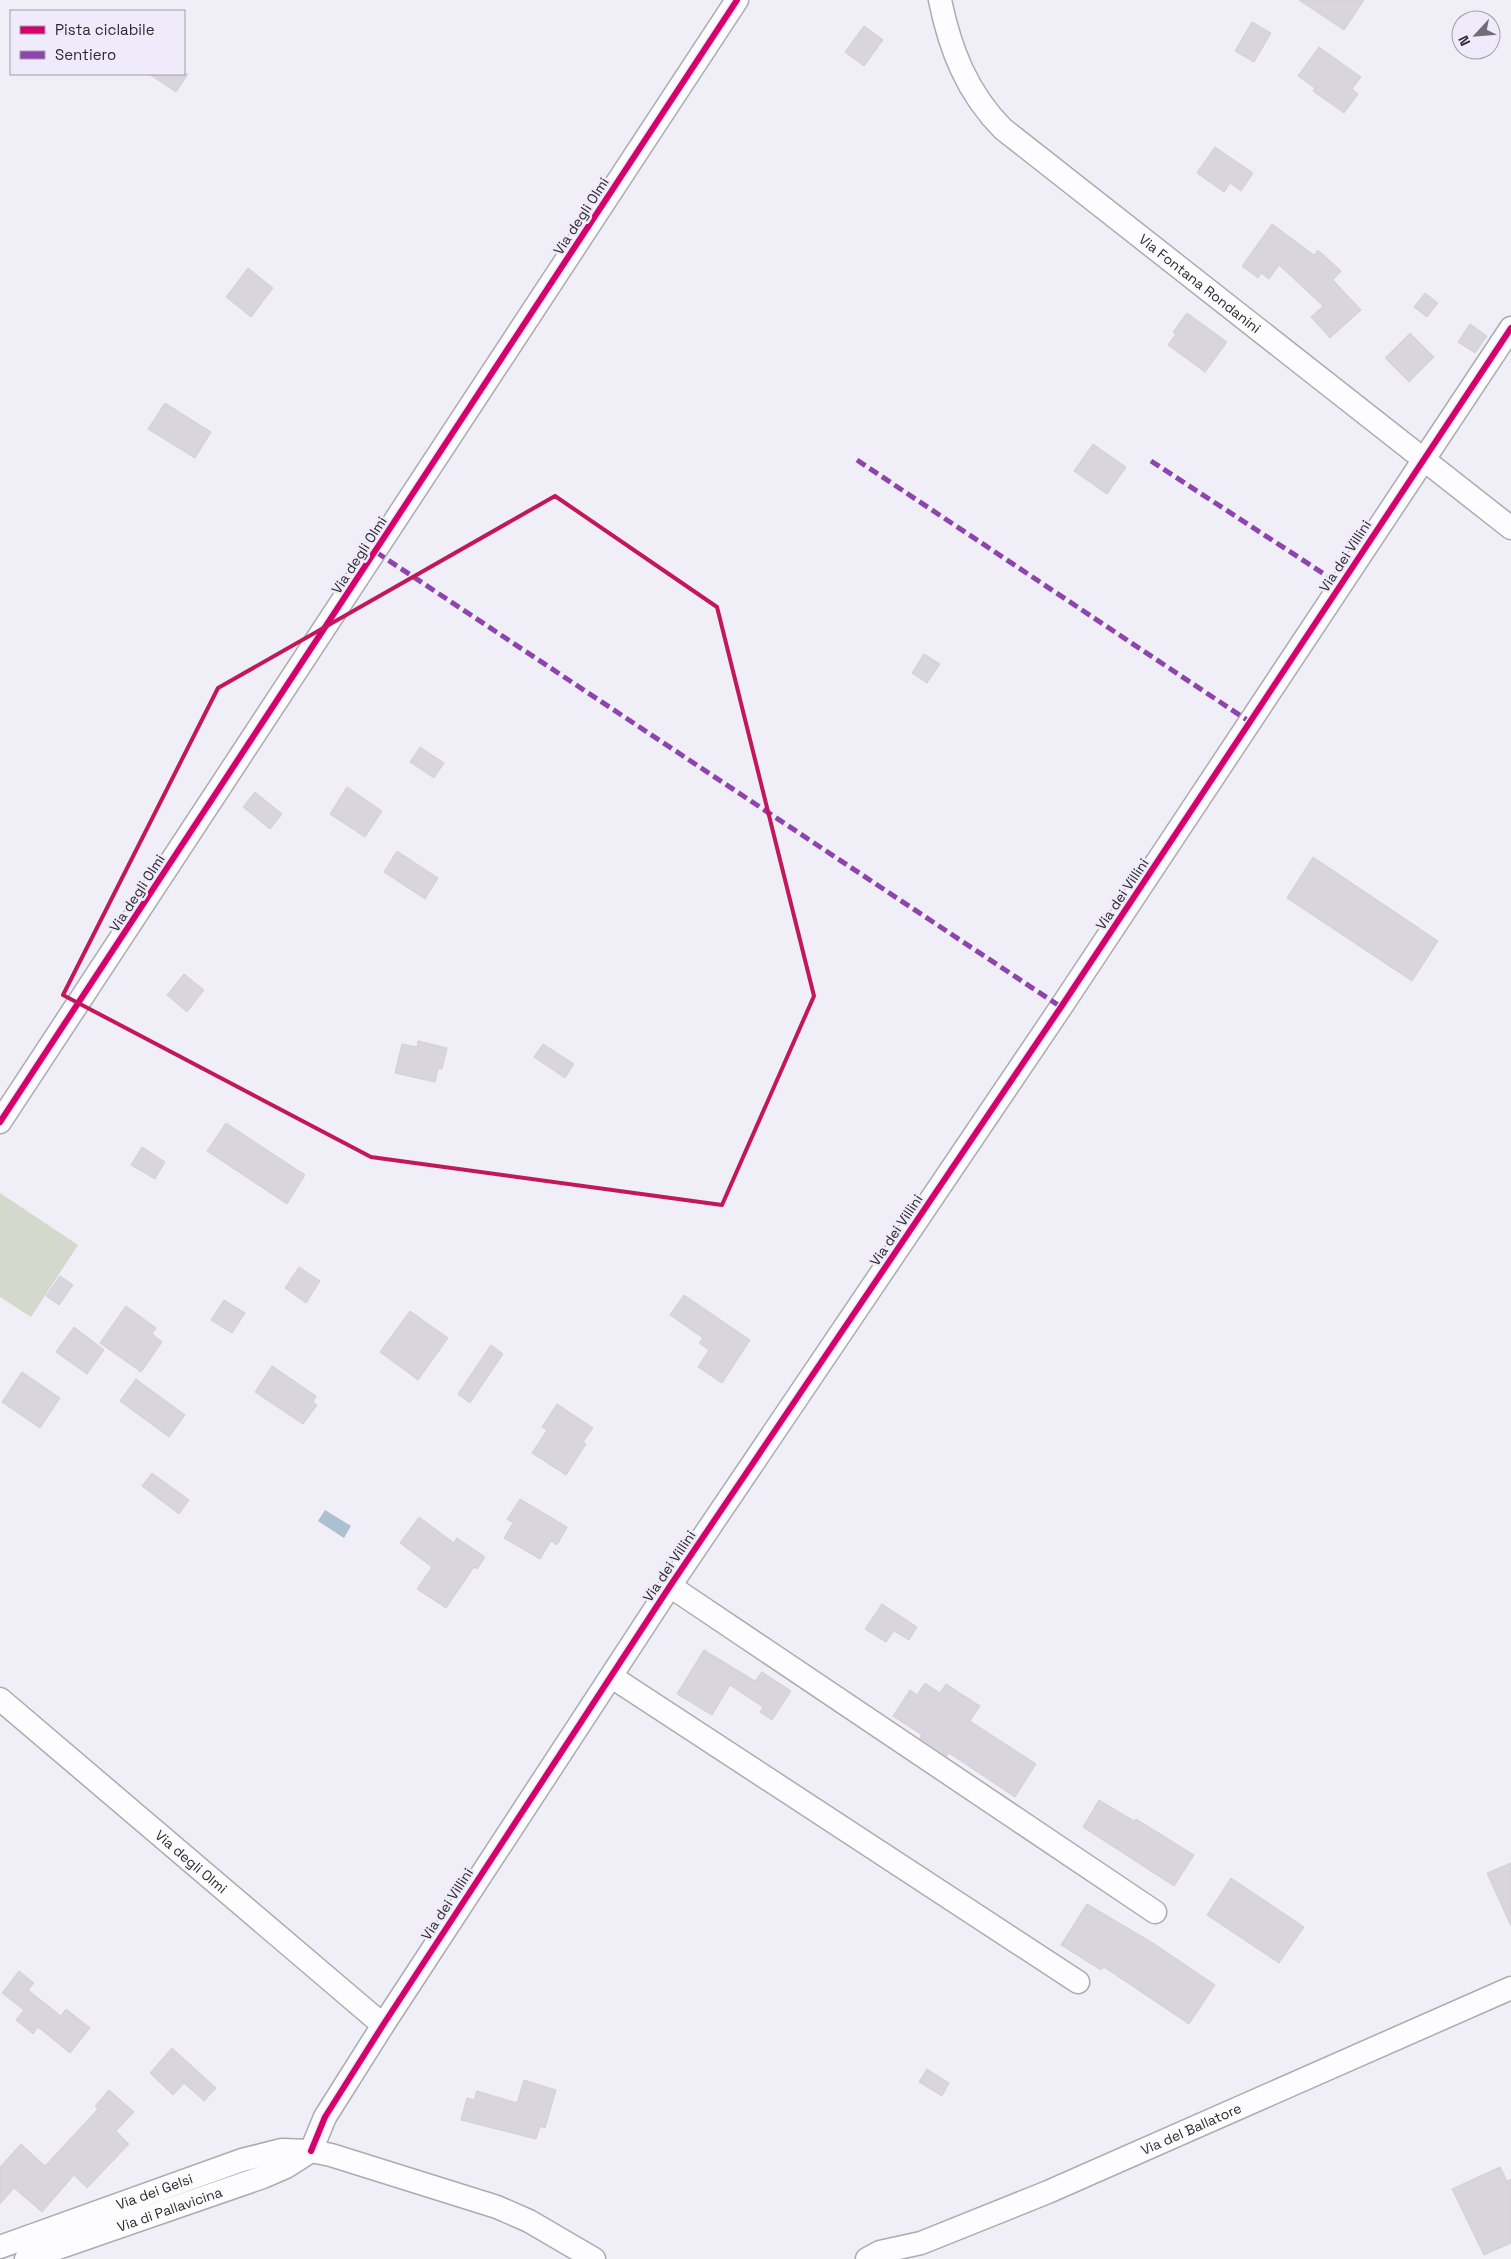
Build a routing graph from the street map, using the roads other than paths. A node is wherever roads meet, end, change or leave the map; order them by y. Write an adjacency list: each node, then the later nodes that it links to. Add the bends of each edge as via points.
1 (737, 0): 6 (street, Via degli Olmi)
2 (940, 0): 4 (street, Via Fontana Rondanini, via 950,44 964,76 982,106 1003,129)
3 (1511, 328): 4 (street, Via dei Villini)
4 (1423, 460): 5 (street, Via Fontana Rondanini); 7 (street, Via dei Villini, via 1056,1015)
5 (1511, 528)
6 (0, 1122)
7 (670, 1586): 8 (street, Via dei Villini); 10 (street)
8 (612, 1678): 11 (street); 13 (street, Via dei Villini)
9 (0, 1699): 13 (street, Via degli Olmi)
10 (1155, 1912)
11 (1078, 1982)
12 (1511, 1988): 18 (street, Via del Ballatore, via 1048,2192 921,2243 880,2252)
13 (383, 2025): 14 (street, Via dei Villini, via 325,2117)
14 (311, 2150): 15 (street, Via dei Gelsi, via 282,2150 242,2160); 16 (street, Via di Pallavicina, via 286,2167 263,2177); 17 (street, Via dei Gelsi, via 409,2177 497,2207 530,2221)
15 (0, 2247)
16 (26, 2259)
17 (594, 2259)
18 (867, 2259)

